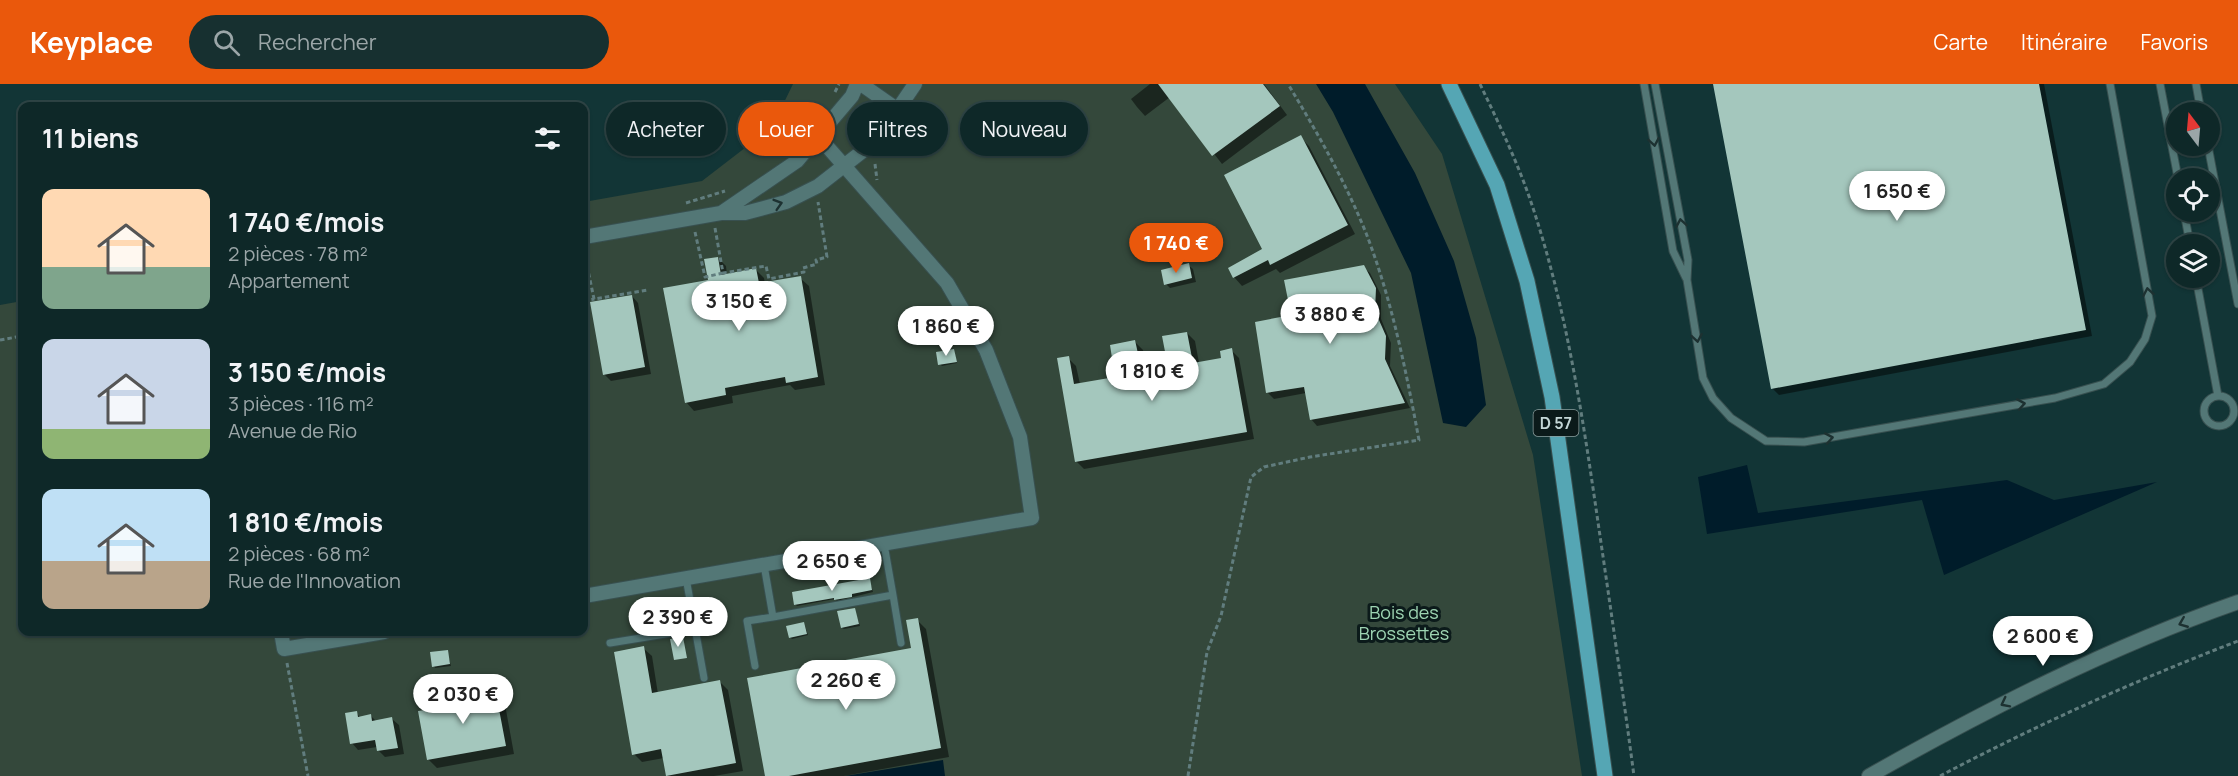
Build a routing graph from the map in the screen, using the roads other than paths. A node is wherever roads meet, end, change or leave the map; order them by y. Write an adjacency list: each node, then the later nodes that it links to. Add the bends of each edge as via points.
1 (859, 84): 9 (street); 12 (street)
2 (915, 84): 10 (street)
3 (1449, 84): 39 (main road, D 57, via 1497,185 1527,281 1552,397)
4 (1644, 84): 21 (lane, one-way to 21, via 1673,251)
5 (1655, 84): 21 (lane, one-way to 5, via 1688,260)
6 (2110, 84): 21 (lane, one-way to 6, via 1703,378 1713,398 1731,418 1766,441 1804,442 2055,398 2104,384 2130,362 2145,339 2152,316)
7 (2160, 84): 18 (lane)
8 (2196, 84): 11 (lane)
9 (886, 102)
10 (903, 102)
11 (2199, 102)
12 (835, 116)
13 (801, 156): 19 (street)
14 (835, 156): 17 (street)
15 (857, 156): 17 (street)
16 (2210, 156): 23 (lane)
17 (844, 166): 19 (street, one-way to 17, via 745,213 786,202 818,186); 25 (street, via 946,283 986,350 1020,436 1032,518)
18 (2176, 168)
19 (721, 213): 20 (street)
20 (588, 236)
21 (1687, 280)
22 (2198, 288): 24 (lane)
23 (2238, 304)
24 (2218, 396): 24 (lane, via 2209,400 2204,414 2210,423 2220,426 2232,418 2233,408 2228,399)
25 (884, 544): 26 (street); 29 (lane)
26 (764, 565): 27 (street); 31 (lane)
27 (686, 578): 28 (street); 32 (lane)
28 (588, 595)
29 (893, 595): 31 (lane); 36 (lane)
30 (2238, 602): 40 (street, one-way to 40, via 2124,646 2023,693)
31 (773, 617): 37 (lane, via 747,621)
32 (696, 629): 35 (lane); 38 (lane)
33 (282, 636): 34 (street, via 284,649)
34 (360, 636)
35 (610, 643)
36 (901, 643)
37 (755, 666)
38 (704, 678)
39 (1605, 776)
40 (1869, 776)

